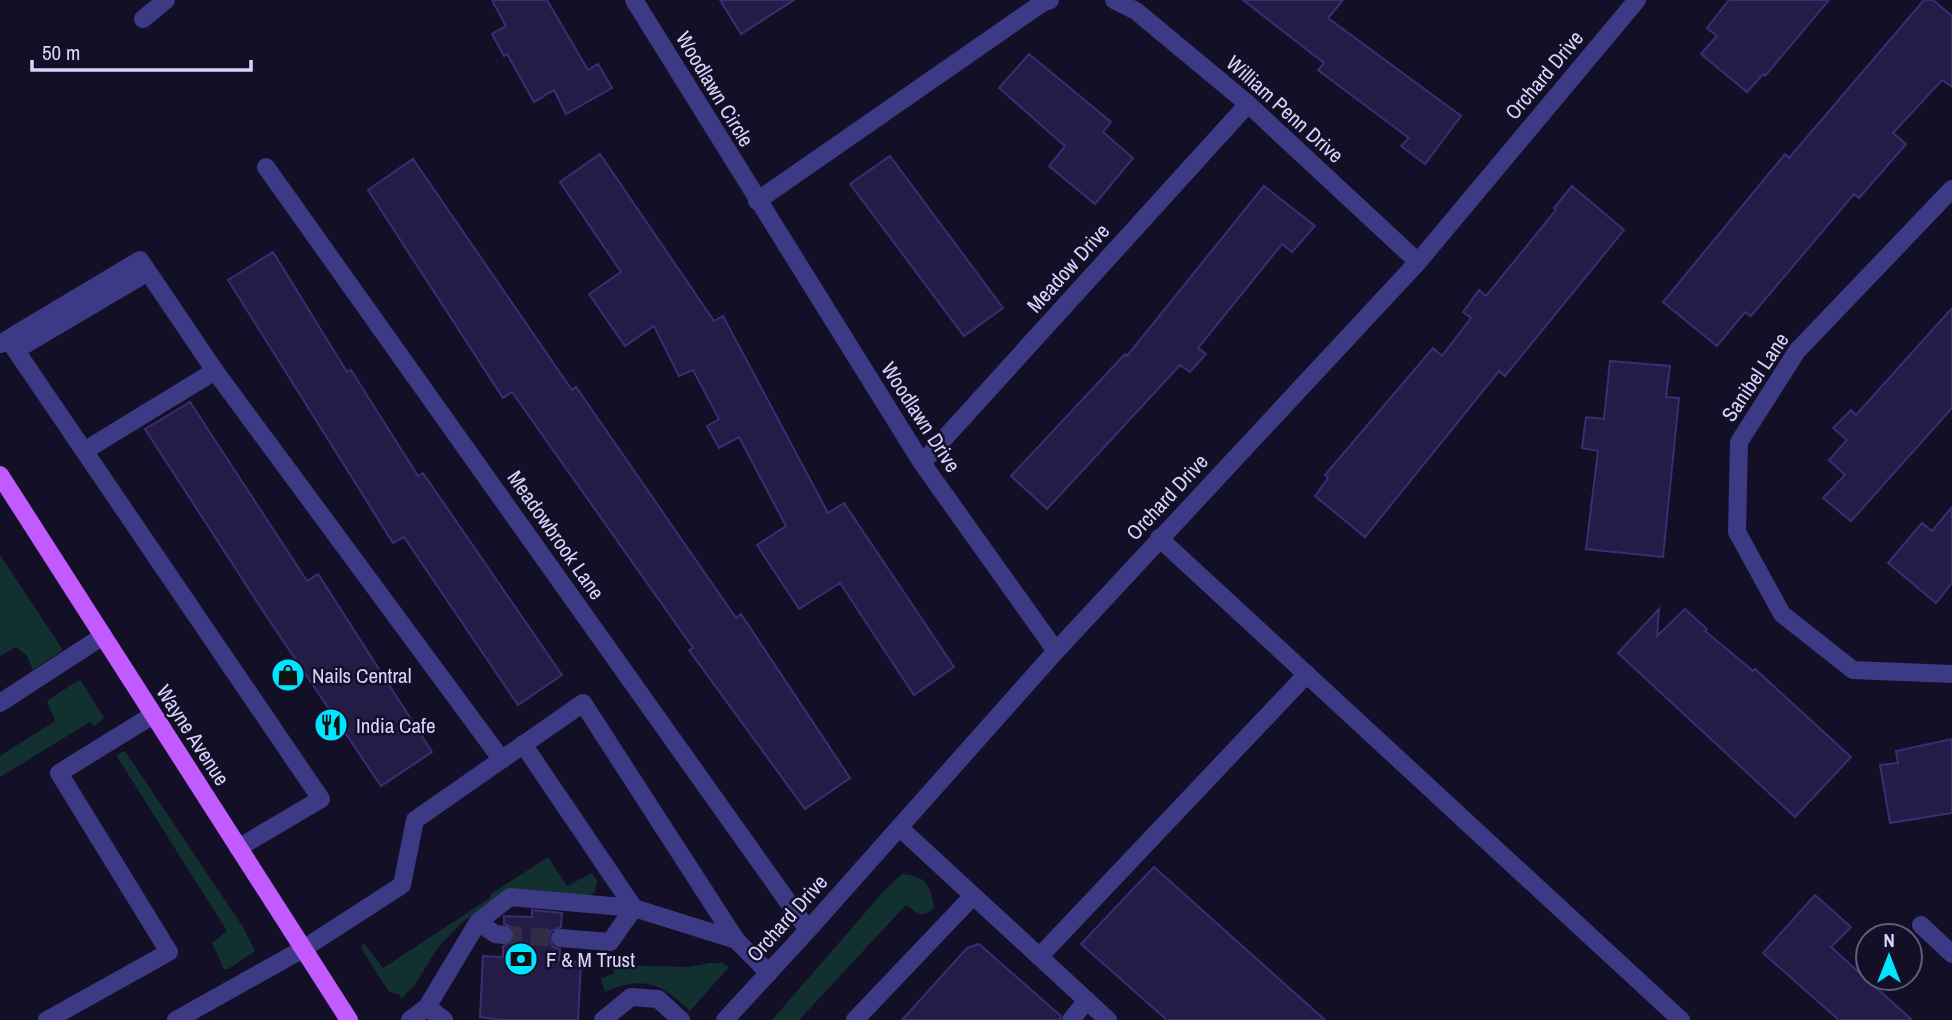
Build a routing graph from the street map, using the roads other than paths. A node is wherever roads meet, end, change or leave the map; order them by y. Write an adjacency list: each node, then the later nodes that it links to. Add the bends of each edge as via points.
1 (166, 0): 6 (street)
2 (634, 0): 10 (street, Woodlawn Circle)
3 (1050, 0): 10 (street)
4 (1114, 0): 7 (street, William Penn Drive, via 1136,10)
5 (1637, 0): 11 (street, Orchard Drive)
6 (143, 19)
7 (1248, 104): 11 (street, William Penn Drive); 15 (street, Meadow Drive)
8 (265, 167): 32 (street, Meadowbrook Lane)
9 (1952, 188): 21 (street, Sanibel Lane, via 1797,351 1739,442 1737,531 1782,614 1853,670)
10 (757, 201): 15 (street, Woodlawn Drive)
11 (1418, 262): 17 (street, Orchard Drive)
12 (8, 344): 13 (street, via 148,272); 14 (street)
13 (215, 371): 14 (street); 25 (street)
14 (84, 451): 27 (street, via 321,799)
15 (922, 463): 19 (street, Woodlawn Drive)
16 (0, 475): 18 (main road, Wayne Avenue)
17 (1159, 538): 19 (street, Orchard Drive); 20 (street)
18 (103, 636): 22 (street); 23 (main road, Wayne Avenue)
19 (1056, 651): 26 (street, Orchard Drive)
20 (1307, 674): 38 (street); 53 (street)
21 (1952, 674)
22 (0, 703)
23 (153, 715): 27 (main road, Wayne Avenue); 42 (street, via 59,773 169,952)
24 (523, 744): 25 (street); 29 (street); 35 (street, via 583,703)
25 (502, 760): 36 (street, via 415,820 402,885)
26 (900, 828): 28 (street); 32 (street, Orchard Drive)
27 (238, 848): 36 (main road, Wayne Avenue)
28 (973, 896): 38 (street); 50 (street)
29 (634, 908): 30 (street, via 510,897); 34 (street, via 610,942); 35 (street)
30 (478, 922): 33 (street); 41 (street)
31 (1924, 928): 37 (street)
32 (808, 930): 39 (street, Orchard Drive)
33 (504, 935)
34 (560, 938)
35 (736, 940): 39 (street)
36 (303, 949): 43 (street); 44 (main road, Wayne Avenue)
37 (1952, 954)
38 (1039, 957): 40 (street)
39 (769, 973): 49 (street, Orchard Drive)
40 (1087, 1000): 51 (street); 52 (street)
41 (427, 1007): 45 (street); 46 (street)
42 (47, 1020)
43 (176, 1020)
44 (349, 1020)
45 (410, 1020)
46 (444, 1020)
47 (604, 1020): 48 (street, via 631,998 659,999)
48 (681, 1020)
49 (725, 1020)
50 (855, 1020)
51 (1071, 1020)
52 (1108, 1020)
53 (1681, 1020)

